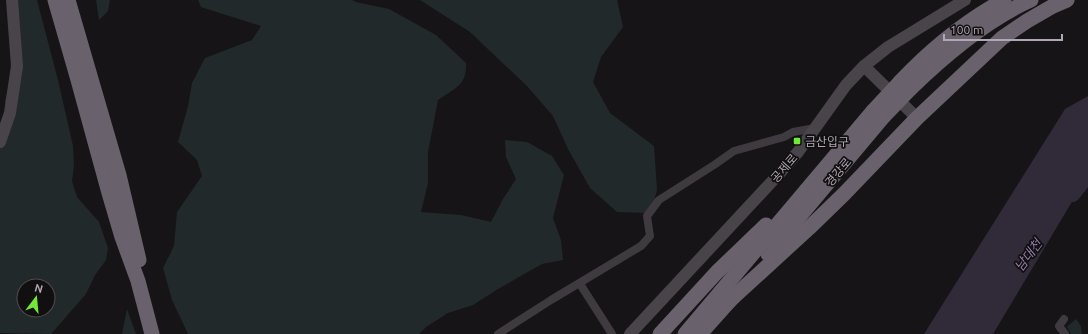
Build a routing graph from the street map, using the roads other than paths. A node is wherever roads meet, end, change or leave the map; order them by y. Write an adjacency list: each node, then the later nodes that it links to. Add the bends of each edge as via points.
1 (12, 0): 13 (street, via 17,66 10,113)
2 (54, 0): 18 (highway)
3 (68, 0): 19 (highway, via 119,175 137,253)
4 (965, 0): 8 (street, 공제로, via 888,47)
5 (1031, 0): 9 (highway, 경강로, via 967,40)
6 (1067, 0): 11 (highway, via 1027,21 1002,38)
7 (1000, 1): 9 (highway, 경강로, via 962,25 923,58)
8 (864, 66): 11 (street); 12 (street, 공제로, via 846,85)
9 (905, 86): 10 (highway, 경강로, bridge)
10 (879, 113): 14 (highway, 경강로); 16 (highway, 경강로)
11 (917, 118): 16 (highway, via 844,194)
12 (815, 128): 15 (street, via 793,132 784,137 734,151 659,200 647,216 650,236 641,246); 22 (street, 공제로, via 778,175)
13 (0, 142)
14 (826, 166): 23 (highway, via 717,272); 24 (highway, 경강로)
15 (580, 284): 20 (street); 21 (street)
16 (727, 303): 25 (highway, 경강로)
17 (1064, 319): 26 (street, via 1059,326)
18 (152, 334)
19 (161, 334)
20 (498, 334)
21 (612, 334)
22 (630, 334)
23 (660, 334)
24 (686, 334)
25 (701, 334)
26 (1065, 334)

